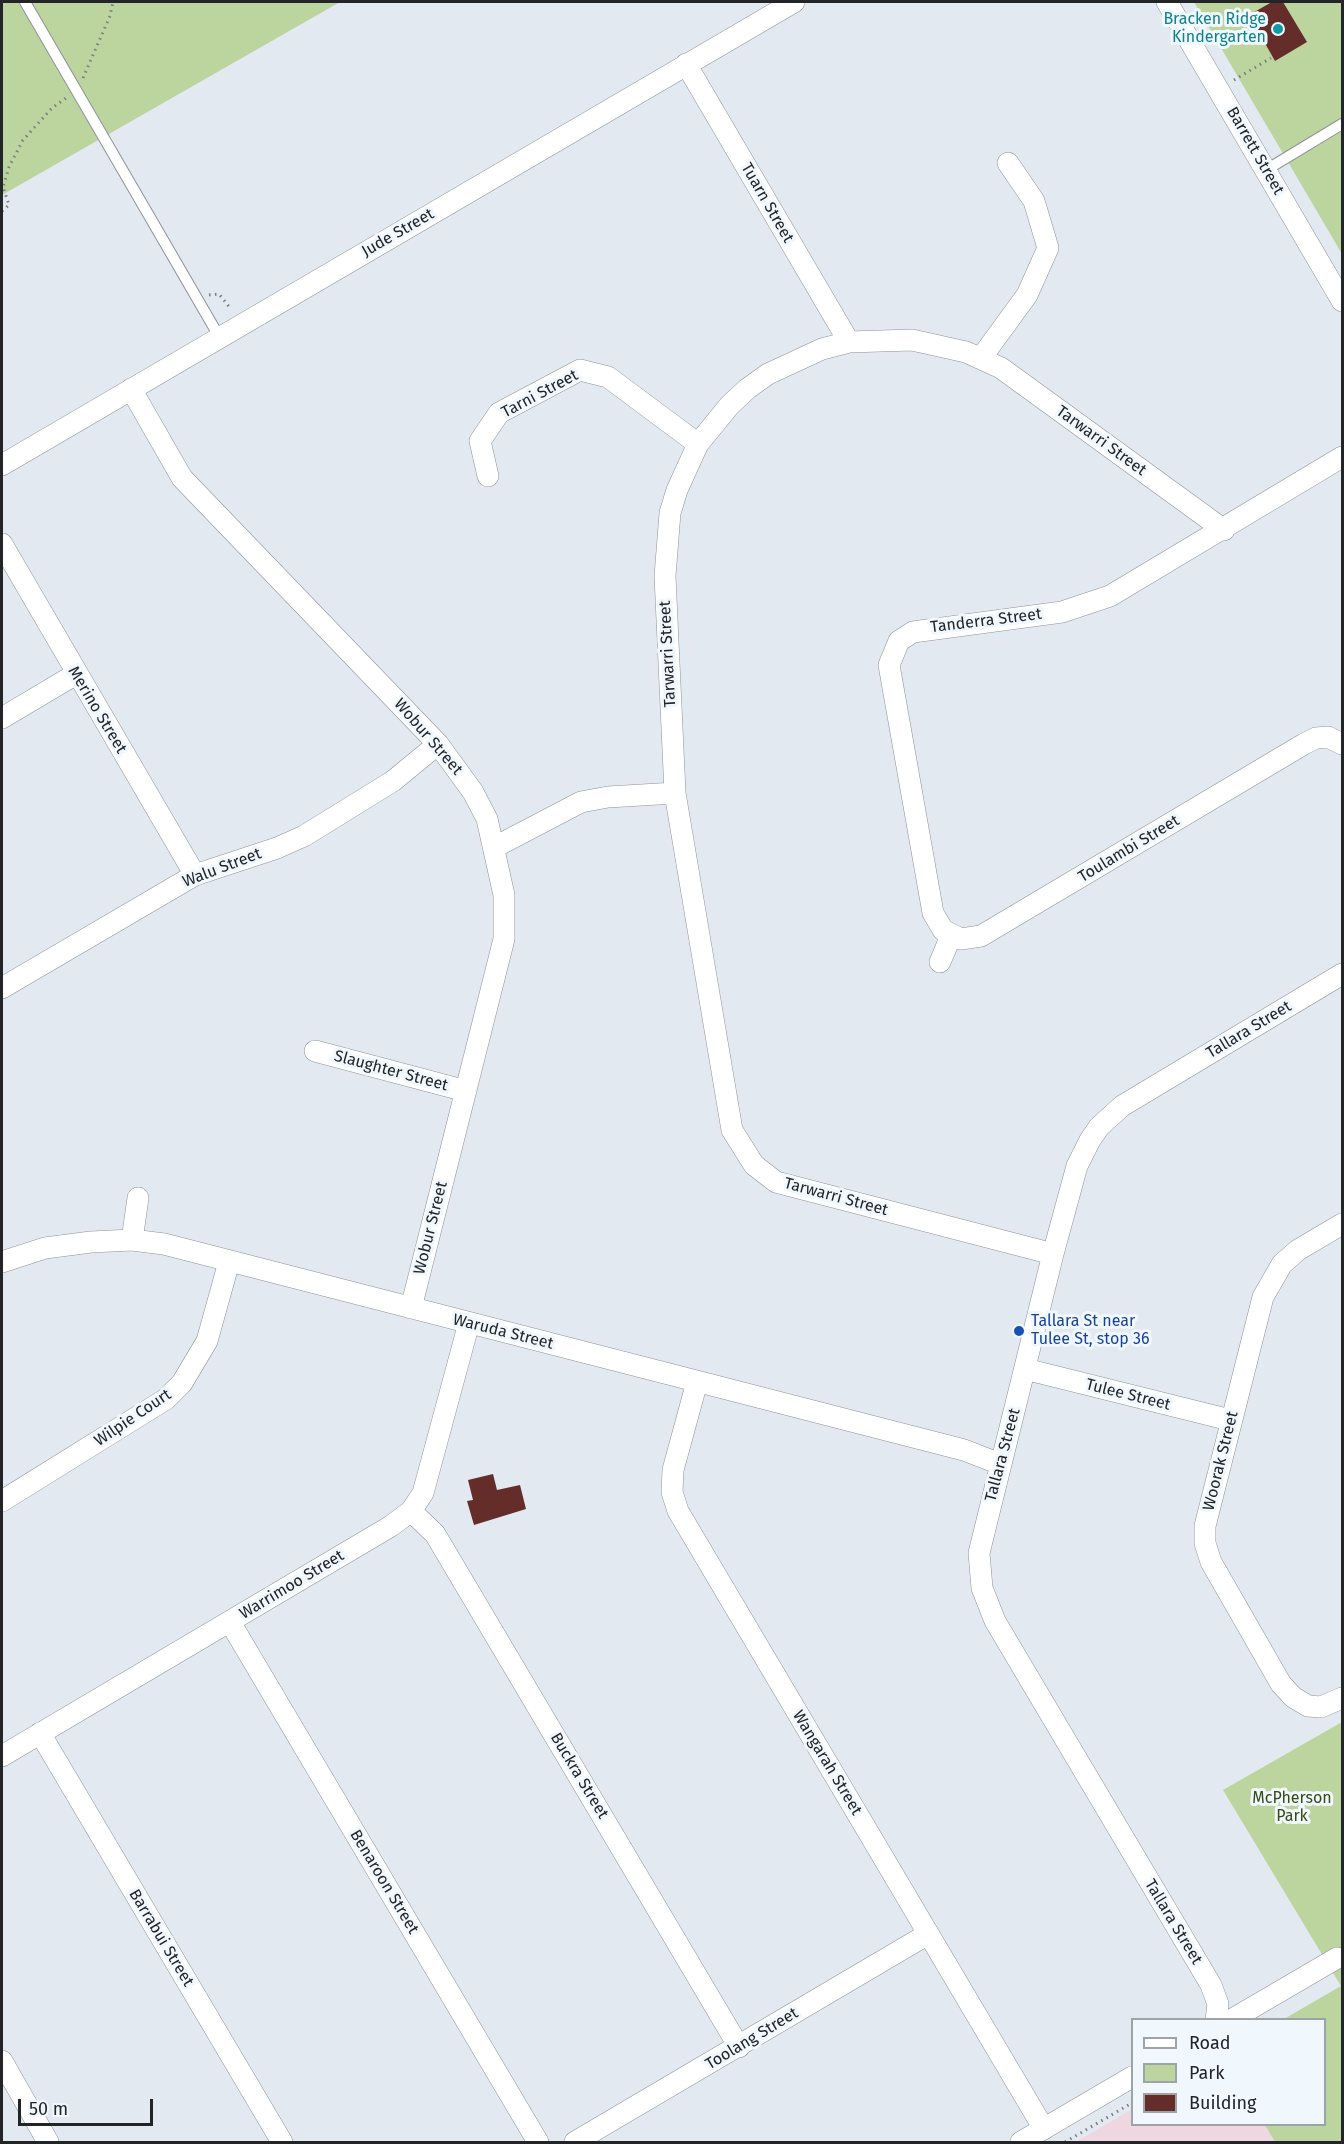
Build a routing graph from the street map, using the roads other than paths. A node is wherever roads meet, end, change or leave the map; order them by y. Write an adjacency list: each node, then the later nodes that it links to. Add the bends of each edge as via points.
1 (25, 2): 9 (lane)
2 (794, 2): 4 (street, Jude Street)
3 (1167, 2): 7 (street, Barrett Street)
4 (686, 64): 9 (street, Jude Street); 10 (street, Tuarn Street)
5 (1342, 124): 7 (lane)
6 (1008, 163): 11 (street, via 1034,201 1048,248 1027,295)
7 (1266, 170): 8 (street, Barrett Street)
8 (1342, 301)
9 (220, 338): 12 (street, Jude Street)
10 (849, 342): 11 (street, Tarwarri Street, via 912,340); 13 (street, Tarwarri Street, via 768,374 729,406)
11 (981, 358): 17 (street, Tarwarri Street, via 1020,381)
12 (130, 389): 15 (street, Jude Street); 22 (street, Wobur Street, via 169,458 197,496)
13 (699, 444): 16 (street, Tarni Street, via 608,377 580,370 499,413 480,441); 23 (street, Tarwarri Street, via 677,490 666,542)
14 (1342, 458): 17 (street, Tanderra Street)
15 (2, 465)
16 (488, 476)
17 (1224, 530): 26 (street, Tanderra Street, via 1110,596 1085,606 929,628 899,641 889,665 890,680 933,913)
18 (2, 544): 19 (street, Merino Street)
19 (76, 674): 20 (street); 25 (street, Merino Street)
20 (2, 718)
21 (1332, 733): 26 (street, Toulambi Street, via 1304,744 981,936)
22 (438, 744): 24 (street, Wobur Street, via 473,792); 25 (street, Walu Street, via 393,781 303,836)
23 (675, 793): 24 (street, via 609,796 581,802); 35 (street, Tarwarri Street, via 732,1130 754,1165 776,1182)
24 (495, 847): 31 (street, Wobur Street, via 504,896 504,939)
25 (195, 875): 29 (street, Walu Street)
26 (951, 936): 27 (street)
27 (940, 962)
28 (1342, 974): 35 (street, Tallara Street, via 1122,1106 1105,1121 1080,1160)
29 (2, 988)
30 (315, 1052): 31 (street, Slaughter Street)
31 (466, 1091): 38 (street, Wobur Street)
32 (138, 1198): 34 (street)
33 (1342, 1224): 42 (street, Woorak Street, via 1298,1250 1271,1280)
34 (132, 1240): 36 (street, Waruda Street, via 45,1248); 37 (street, Waruda Street, via 164,1244)
35 (1053, 1254): 40 (street, Tallara Street)
36 (2, 1262)
37 (229, 1262): 38 (street, Waruda Street); 44 (street, Wilpie Court, via 207,1341 182,1383 166,1399)
38 (411, 1308): 39 (street, Waruda Street)
39 (469, 1323): 41 (street, Waruda Street); 45 (street, via 423,1493)
40 (1025, 1369): 42 (street, Tulee Street); 43 (street, Tallara Street)
41 (698, 1382): 43 (street, Waruda Street, via 964,1450); 50 (street, Wangarah Street, via 673,1470 672,1492 678,1511)
42 (1230, 1420): 47 (street, Woorak Street, via 1205,1526 1205,1543 1222,1583 1281,1684 1308,1706 1321,1707)
43 (1000, 1464): 52 (street, Tallara Street, via 979,1553 986,1602 1211,1985 1218,2004)
44 (2, 1501)
45 (411, 1512): 46 (street, Warrimoo Street); 54 (street, Buckra Street, via 435,1534)
46 (230, 1622): 48 (street, Warrimoo Street); 60 (street, Benaroon Street)
47 (1342, 1698)
48 (40, 1733): 49 (street, Warrimoo Street); 59 (street, Barrabui Street)
49 (2, 1756)
50 (928, 1934): 54 (street, Toolang Street); 57 (street, Wangarah Street)
51 (1337, 1958): 53 (street)
52 (1216, 2018)
53 (1233, 2018)
54 (739, 2047): 61 (street, Toolang Street)
55 (2, 2061): 58 (street)
56 (1131, 2078): 57 (street)
57 (1044, 2129): 62 (street)
58 (48, 2142)
59 (282, 2142)
60 (538, 2142)
61 (575, 2142)
62 (1021, 2142)

